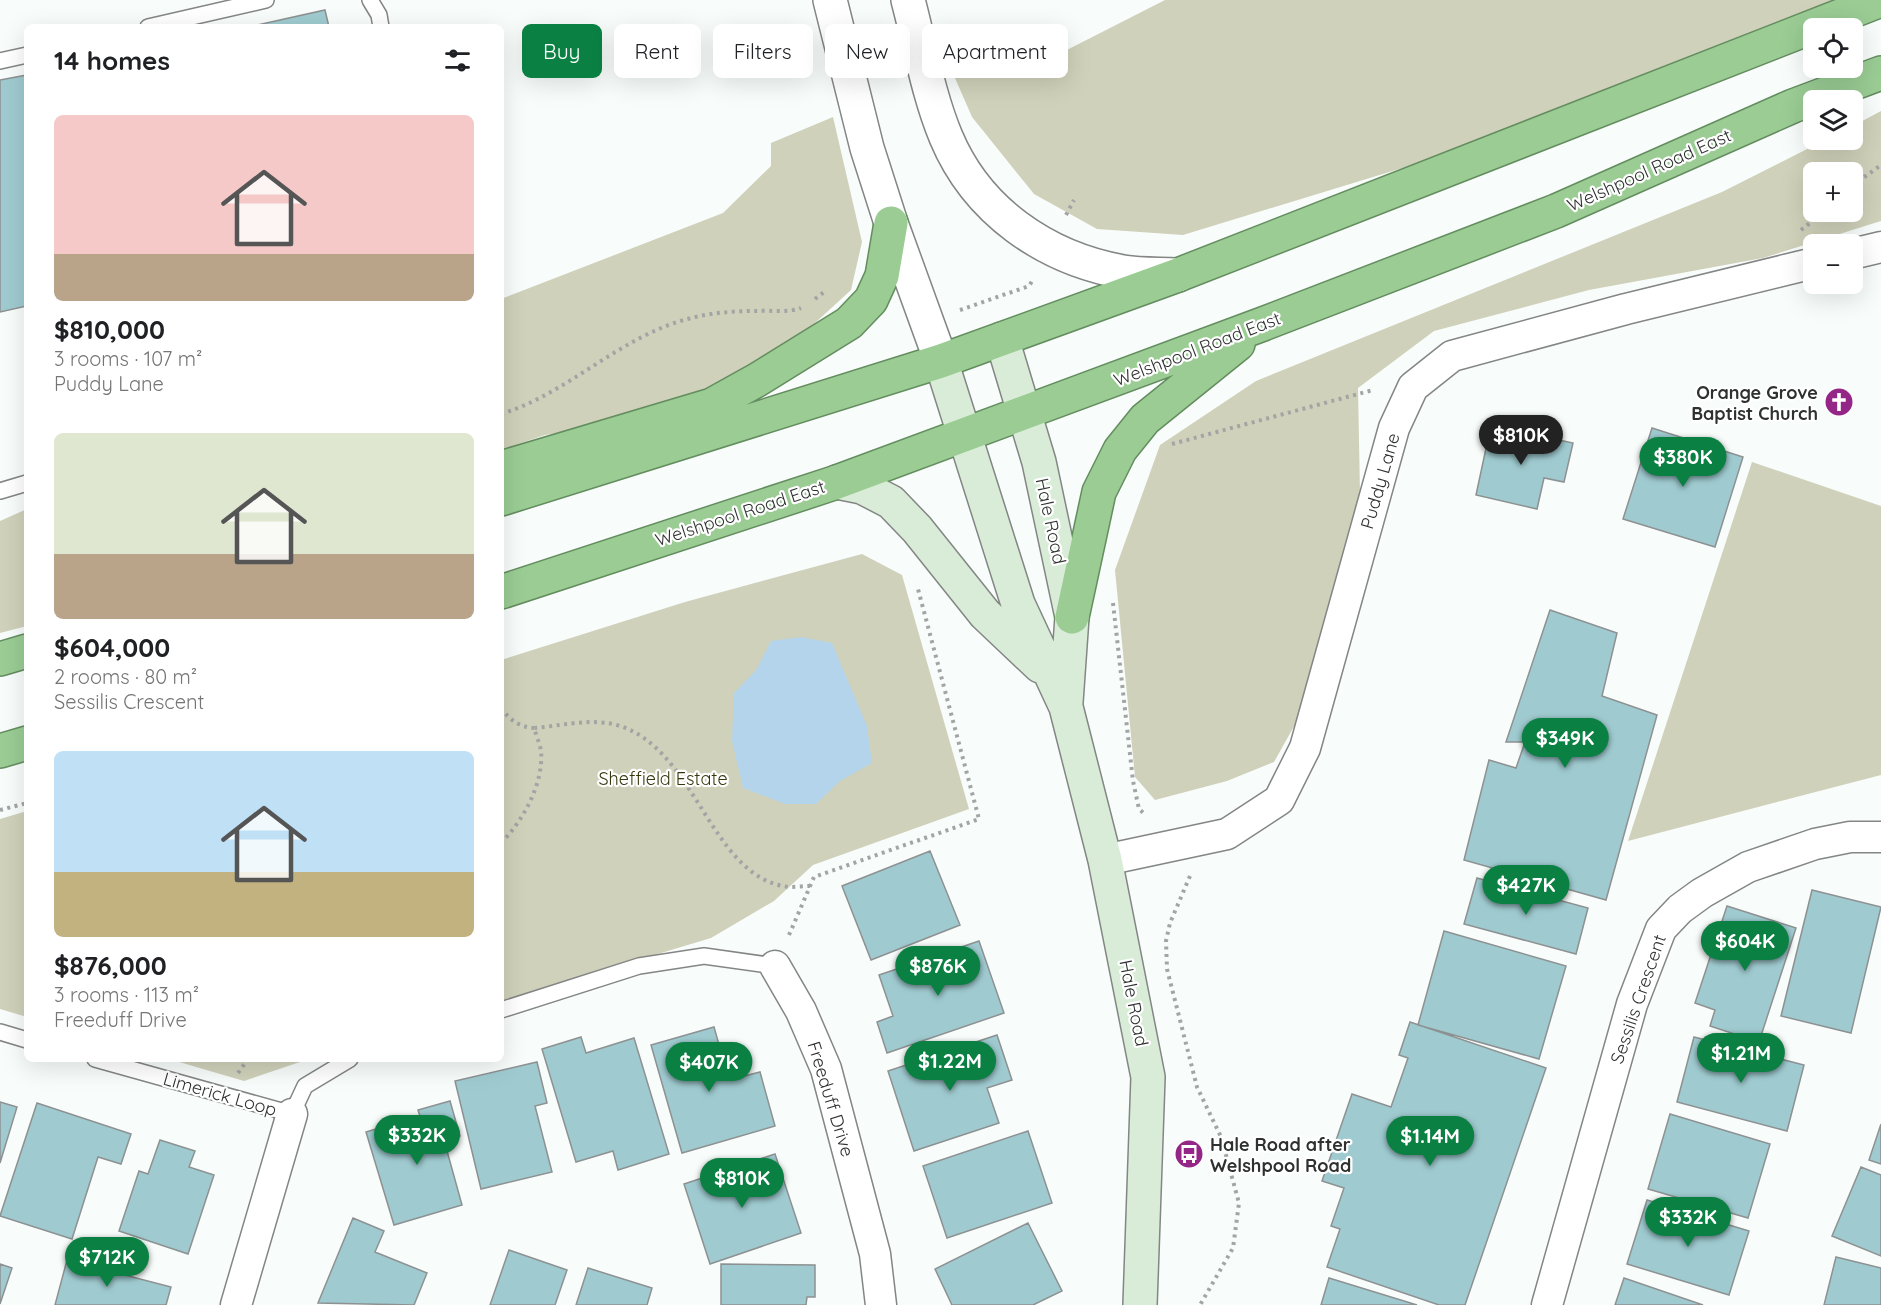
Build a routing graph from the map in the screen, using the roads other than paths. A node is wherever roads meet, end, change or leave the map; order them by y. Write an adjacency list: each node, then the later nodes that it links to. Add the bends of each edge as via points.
1 (266, 0): 6 (lane)
2 (370, 0): 7 (lane)
3 (830, 0): 11 (street, via 867,148)
4 (908, 0): 15 (street, via 945,135 976,190 1034,241 1079,261 1113,269)
5 (1881, 0): 15 (highway)
6 (161, 24)
7 (380, 24)
8 (24, 56): 9 (lane)
9 (0, 61)
10 (1881, 73): 16 (highway, Welshpool Road East, via 1793,106 1556,211)
11 (891, 224): 18 (street); 21 (highway, via 882,276 871,300 849,322 757,380 712,405)
12 (1881, 247): 13 (street)
13 (1863, 251)
14 (1803, 266): 35 (street, Puddy Lane, via 1452,356 1413,387 1394,428 1305,748 1279,800 1227,834)
15 (1178, 275): 17 (highway)
16 (1263, 324): 19 (highway, Welshpool Road East); 27 (highway, via 1145,419 1120,450 1099,492)
17 (1002, 339): 18 (highway); 19 (main road, Hale Road)
18 (941, 361): 20 (main road, Hale Road); 25 (highway)
19 (1025, 412): 20 (highway, Welshpool Road East); 27 (main road, Hale Road)
20 (966, 434): 22 (highway, Welshpool Road East); 30 (main road, Hale Road, via 1018,604)
21 (504, 467)
22 (837, 482): 26 (highway, Welshpool Road East); 30 (main road, via 862,487 891,502 985,614)
23 (24, 484): 24 (lane)
24 (0, 491)
25 (504, 498)
26 (504, 591)
27 (1072, 617): 31 (main road, Hale Road)
28 (24, 652): 29 (highway)
29 (0, 659)
30 (1052, 677): 31 (main road, Hale Road)
31 (1066, 707): 35 (main road, Hale Road)
32 (24, 744): 33 (highway)
33 (0, 751)
34 (1881, 837): 46 (street, Sessilis Crescent, via 1850,837 1815,844 1748,867 1702,893 1661,929 1632,1004)
35 (1105, 860): 45 (main road, Hale Road, via 1148,1077)
36 (776, 966): 37 (lane, via 704,956 639,966); 44 (street, Freeduff Drive, via 826,1069 875,1254)
37 (504, 1009)
38 (0, 1032): 39 (lane)
39 (24, 1039)
40 (106, 1062): 42 (lane, Limerick Loop)
41 (345, 1062): 42 (lane, via 305,1086)
42 (292, 1114): 43 (street, Limerick Loop)
43 (236, 1305)
44 (880, 1305)
45 (1140, 1305)
46 (1547, 1305)

